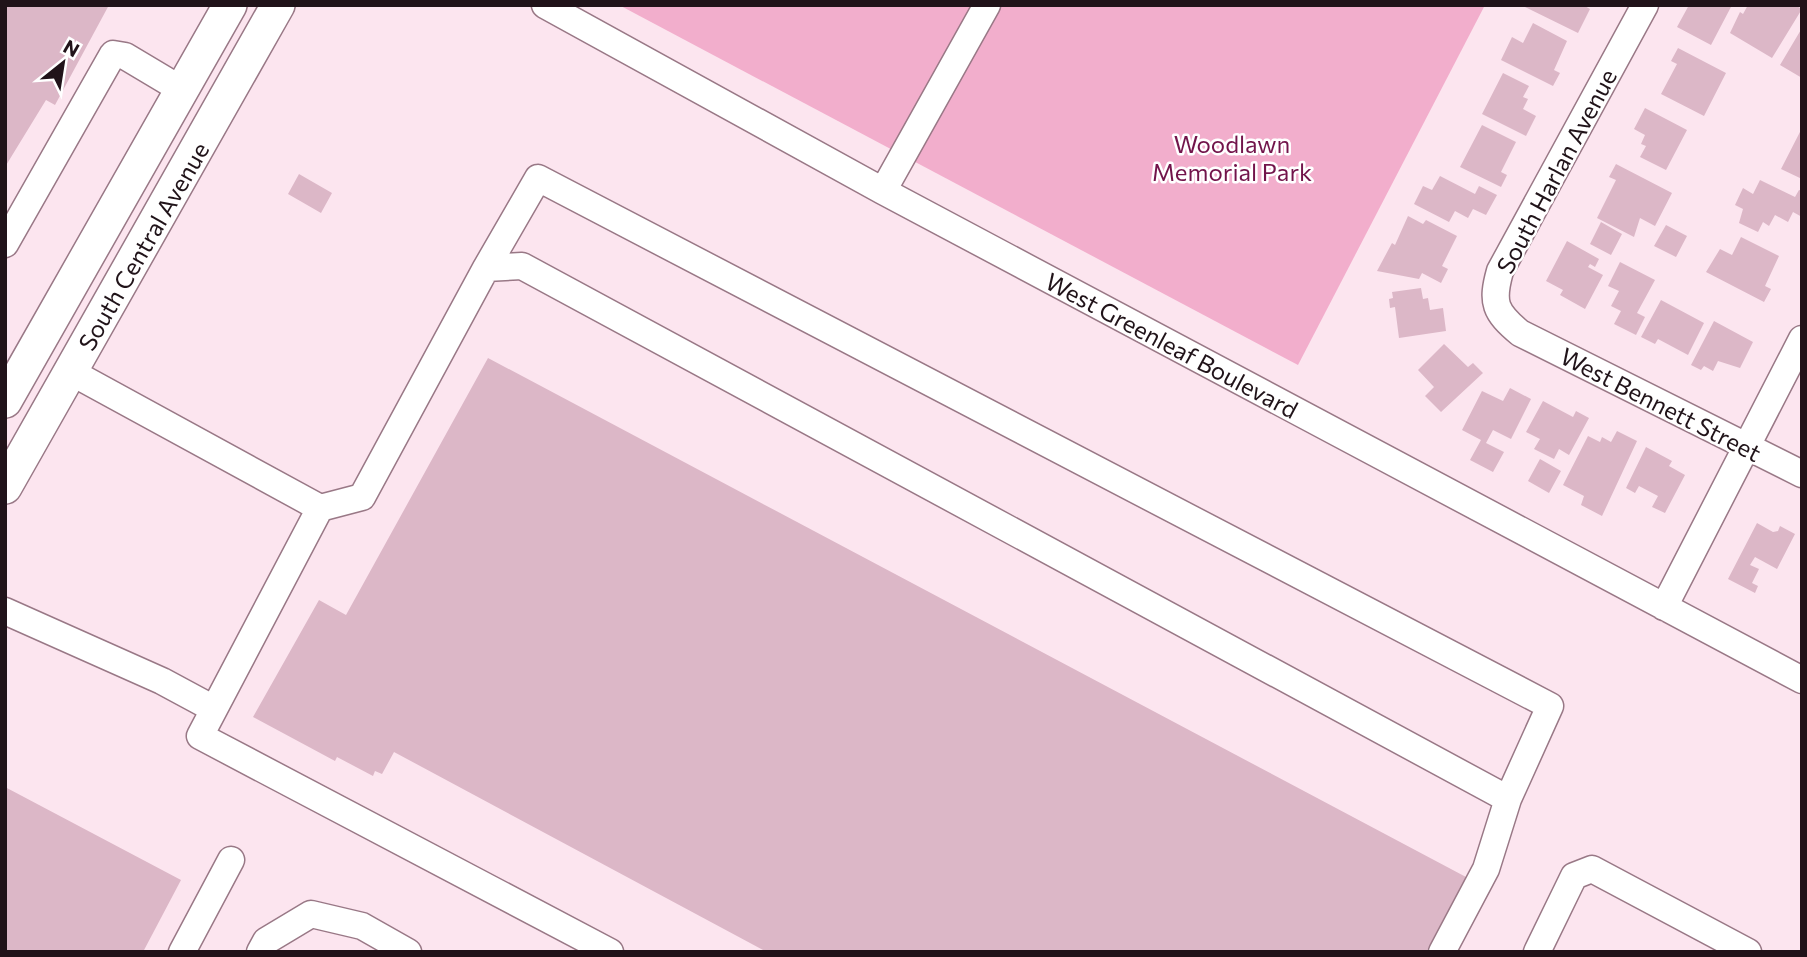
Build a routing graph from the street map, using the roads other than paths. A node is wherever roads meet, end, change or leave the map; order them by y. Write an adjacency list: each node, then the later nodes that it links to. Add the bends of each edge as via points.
1 (230, 5): 6 (main road, South Central Avenue)
2 (278, 5): 12 (main road, South Central Avenue)
3 (545, 5): 7 (street, West Greenleaf Boulevard)
4 (987, 5): 7 (street)
5 (1645, 5): 10 (street, South Harlan Avenue, via 1500,271 1493,295 1503,319)
6 (182, 90): 8 (street, via 125,56 113,54); 13 (main road, South Central Avenue)
7 (883, 191): 18 (street, West Greenleaf Boulevard)
8 (5, 244)
9 (486, 268): 17 (street, via 362,497); 22 (street, via 522,266); 22 (street, via 538,178 1550,706)
10 (1520, 333): 14 (street, West Bennett Street)
11 (1802, 339): 14 (street)
12 (71, 372): 16 (main road, South Central Avenue); 17 (street)
13 (5, 401)
14 (1747, 447): 15 (street, West Bennett Street); 18 (street)
15 (1802, 474)
16 (5, 487)
17 (320, 508): 21 (street)
18 (1664, 607): 20 (street, West Greenleaf Boulevard)
19 (5, 611): 21 (street)
20 (1802, 680)
21 (214, 709): 27 (street, via 200,736)
22 (1508, 799): 28 (street, via 1486,869)
23 (231, 860): 24 (street)
24 (182, 952)
25 (260, 952): 26 (street, via 266,940 311,914 362,926)
26 (408, 952)
27 (610, 952)
28 (1441, 952)
29 (1537, 952): 30 (street, via 1574,876 1592,869)
30 (1748, 952)

